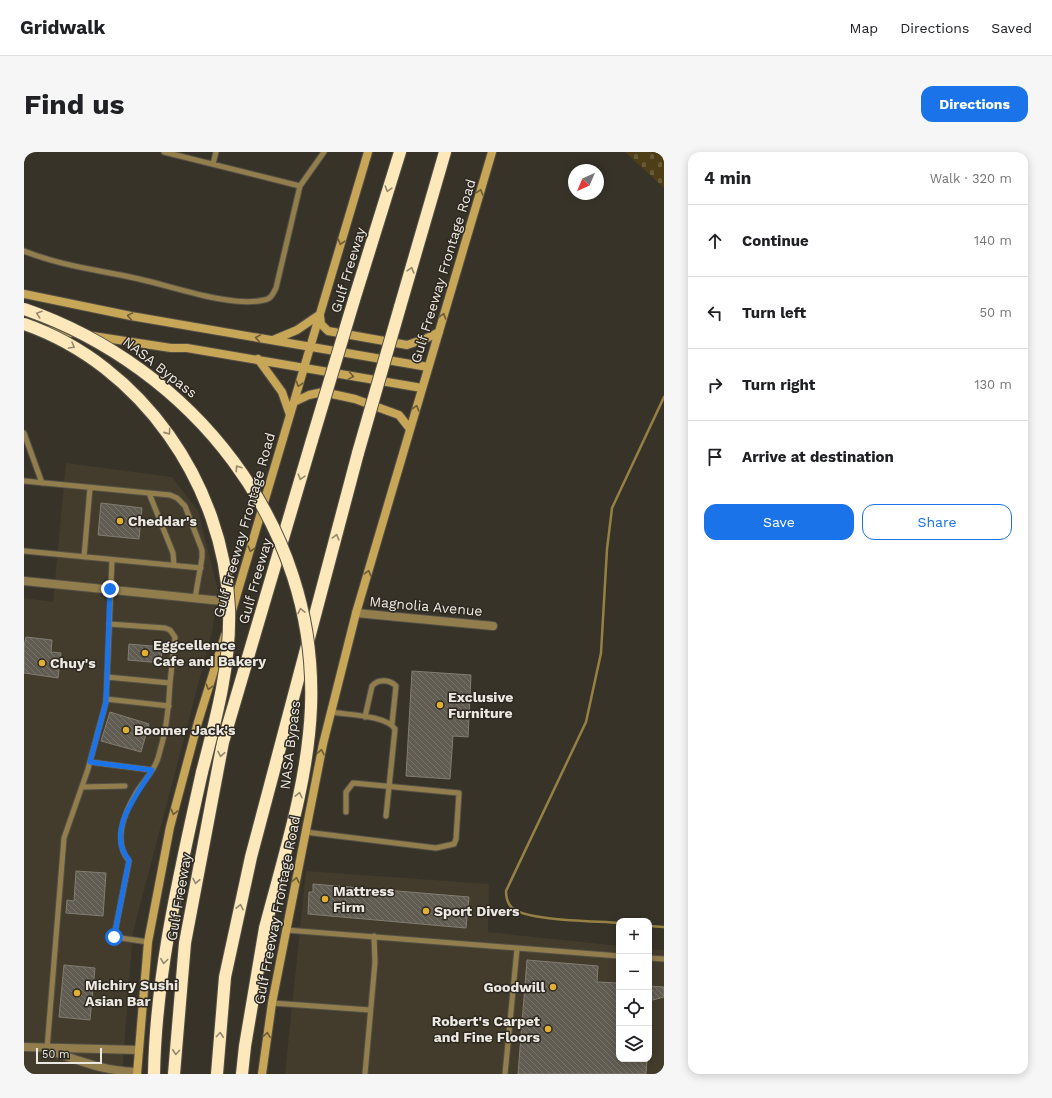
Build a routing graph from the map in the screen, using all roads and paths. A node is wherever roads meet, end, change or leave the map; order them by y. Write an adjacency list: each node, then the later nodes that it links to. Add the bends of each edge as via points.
1 (164, 152): 8 (lane)
2 (216, 152): 8 (lane)
3 (324, 152): 9 (lane)
4 (368, 152): 13 (main road, Gulf Freeway Frontage Road, one-way to 13)
5 (400, 152): 73 (highway, Gulf Freeway, one-way to 73, bridge, via 223,742 185,943)
6 (445, 152): 74 (highway, one-way to 6, bridge, via 225,977 251,857 358,453)
7 (492, 152): 16 (main road, Gulf Freeway Frontage Road, one-way to 7)
8 (213, 164): 9 (lane)
9 (300, 186): 10 (lane, via 276,288 273,295 262,301 221,298 138,278 80,268)
10 (24, 251)
11 (24, 294): 17 (main road, NASA Bypass, one-way to 11, via 96,310)
12 (24, 309): 75 (highway, NASA Bypass, one-way to 12, bridge, via 244,1046 265,928 302,783 309,732 311,679 300,604 284,553 261,505 233,460 205,426 149,374 112,349 69,326)
13 (319, 315): 16 (main road, via 321,324 328,331 407,345); 17 (main road, via 297,330); 18 (main road, Gulf Freeway Frontage Road)
14 (24, 324): 72 (highway, one-way to 72, bridge, via 73,346 116,377 168,431 189,465 204,498 218,538 226,573 229,610 223,681 165,950 156,1021)
15 (24, 327): 19 (main road, NASA Bypass)
16 (439, 332): 20 (main road, Gulf Freeway Frontage Road)
17 (273, 340): 18 (main road, NASA Bypass)
18 (310, 347): 20 (main road, NASA Bypass); 21 (main road, Gulf Freeway Frontage Road)
19 (258, 359): 21 (main road, NASA Bypass); 24 (main road, via 282,392)
20 (428, 367): 22 (main road, Gulf Freeway Frontage Road)
21 (304, 368): 22 (main road, NASA Bypass, one-way to 22); 23 (main road, Gulf Freeway Frontage Road, one-way to 23)
22 (422, 388): 25 (main road, Gulf Freeway Frontage Road, one-way to 22)
23 (294, 402): 24 (main road, Gulf Freeway Frontage Road); 25 (main road, via 323,392 355,399 399,415)
24 (290, 416): 39 (main road, Gulf Freeway Frontage Road, one-way to 39)
25 (410, 429): 40 (main road, Gulf Freeway Frontage Road, one-way to 25)
26 (24, 433): 28 (lane)
27 (24, 481): 28 (lane)
28 (42, 483): 29 (lane)
29 (90, 488): 30 (lane); 32 (lane)
30 (149, 493): 34 (lane, via 173,553); 35 (lane, via 177,498 185,506 202,550)
31 (24, 552): 32 (lane)
32 (84, 557): 33 (lane)
33 (112, 560): 34 (lane); 37 (lane)
34 (174, 565): 35 (lane)
35 (201, 568): 38 (lane)
36 (24, 581): 37 (street)
37 (110, 589): 38 (street); 41 (lane)
38 (194, 598): 39 (street)
39 (235, 602): 60 (main road, Gulf Freeway Frontage Road, one-way to 60, via 198,722 172,820)
40 (356, 613): 42 (street, Magnolia Avenue); 47 (main road, Gulf Freeway Frontage Road)
41 (109, 624): 43 (lane); 44 (lane, via 170,630 175,637)
42 (493, 626)
43 (107, 677): 44 (lane); 45 (lane)
44 (170, 683): 46 (lane)
45 (106, 699): 46 (lane); 50 (lane)
46 (169, 706): 51 (lane, via 157,760)
47 (331, 712): 48 (lane); 57 (main road, Gulf Freeway Frontage Road, one-way to 47)
48 (366, 717): 49 (lane); 49 (lane, via 372,686 379,680 392,682 396,686)
49 (392, 724): 54 (lane, via 394,729)
50 (90, 762): 51 (lane); 52 (lane)
51 (152, 770): 60 (lane, via 135,795 120,834 121,849 129,860 114,937)
52 (82, 786): 53 (lane); 68 (lane, via 64,838)
53 (125, 786)
54 (389, 786): 55 (lane, via 352,783 346,792); 56 (lane); 57 (lane, via 459,793 454,844 436,848)
55 (346, 812)
56 (386, 816)
57 (305, 832): 58 (main road, Gulf Freeway Frontage Road, one-way to 57)
58 (286, 930): 59 (lane); 65 (main road, Gulf Freeway Frontage Road)
59 (374, 936): 61 (lane); 66 (lane, via 375,962)
60 (148, 942): 69 (main road, Gulf Freeway Frontage Road)
61 (517, 949): 62 (lane); 78 (lane)
62 (616, 956)
63 (652, 958): 64 (lane)
64 (664, 959)
65 (272, 1004): 66 (lane); 76 (main road, Gulf Freeway Frontage Road, one-way to 65)
66 (370, 1010): 77 (lane)
67 (24, 1048): 68 (street)
68 (47, 1049): 69 (street); 70 (street)
69 (140, 1050): 71 (main road, Gulf Freeway Frontage Road)
70 (113, 1072): 71 (street)
71 (137, 1073)
72 (154, 1074)
73 (174, 1074)
74 (217, 1074)
75 (242, 1074)
76 (262, 1074)
77 (365, 1074)
78 (505, 1074)

